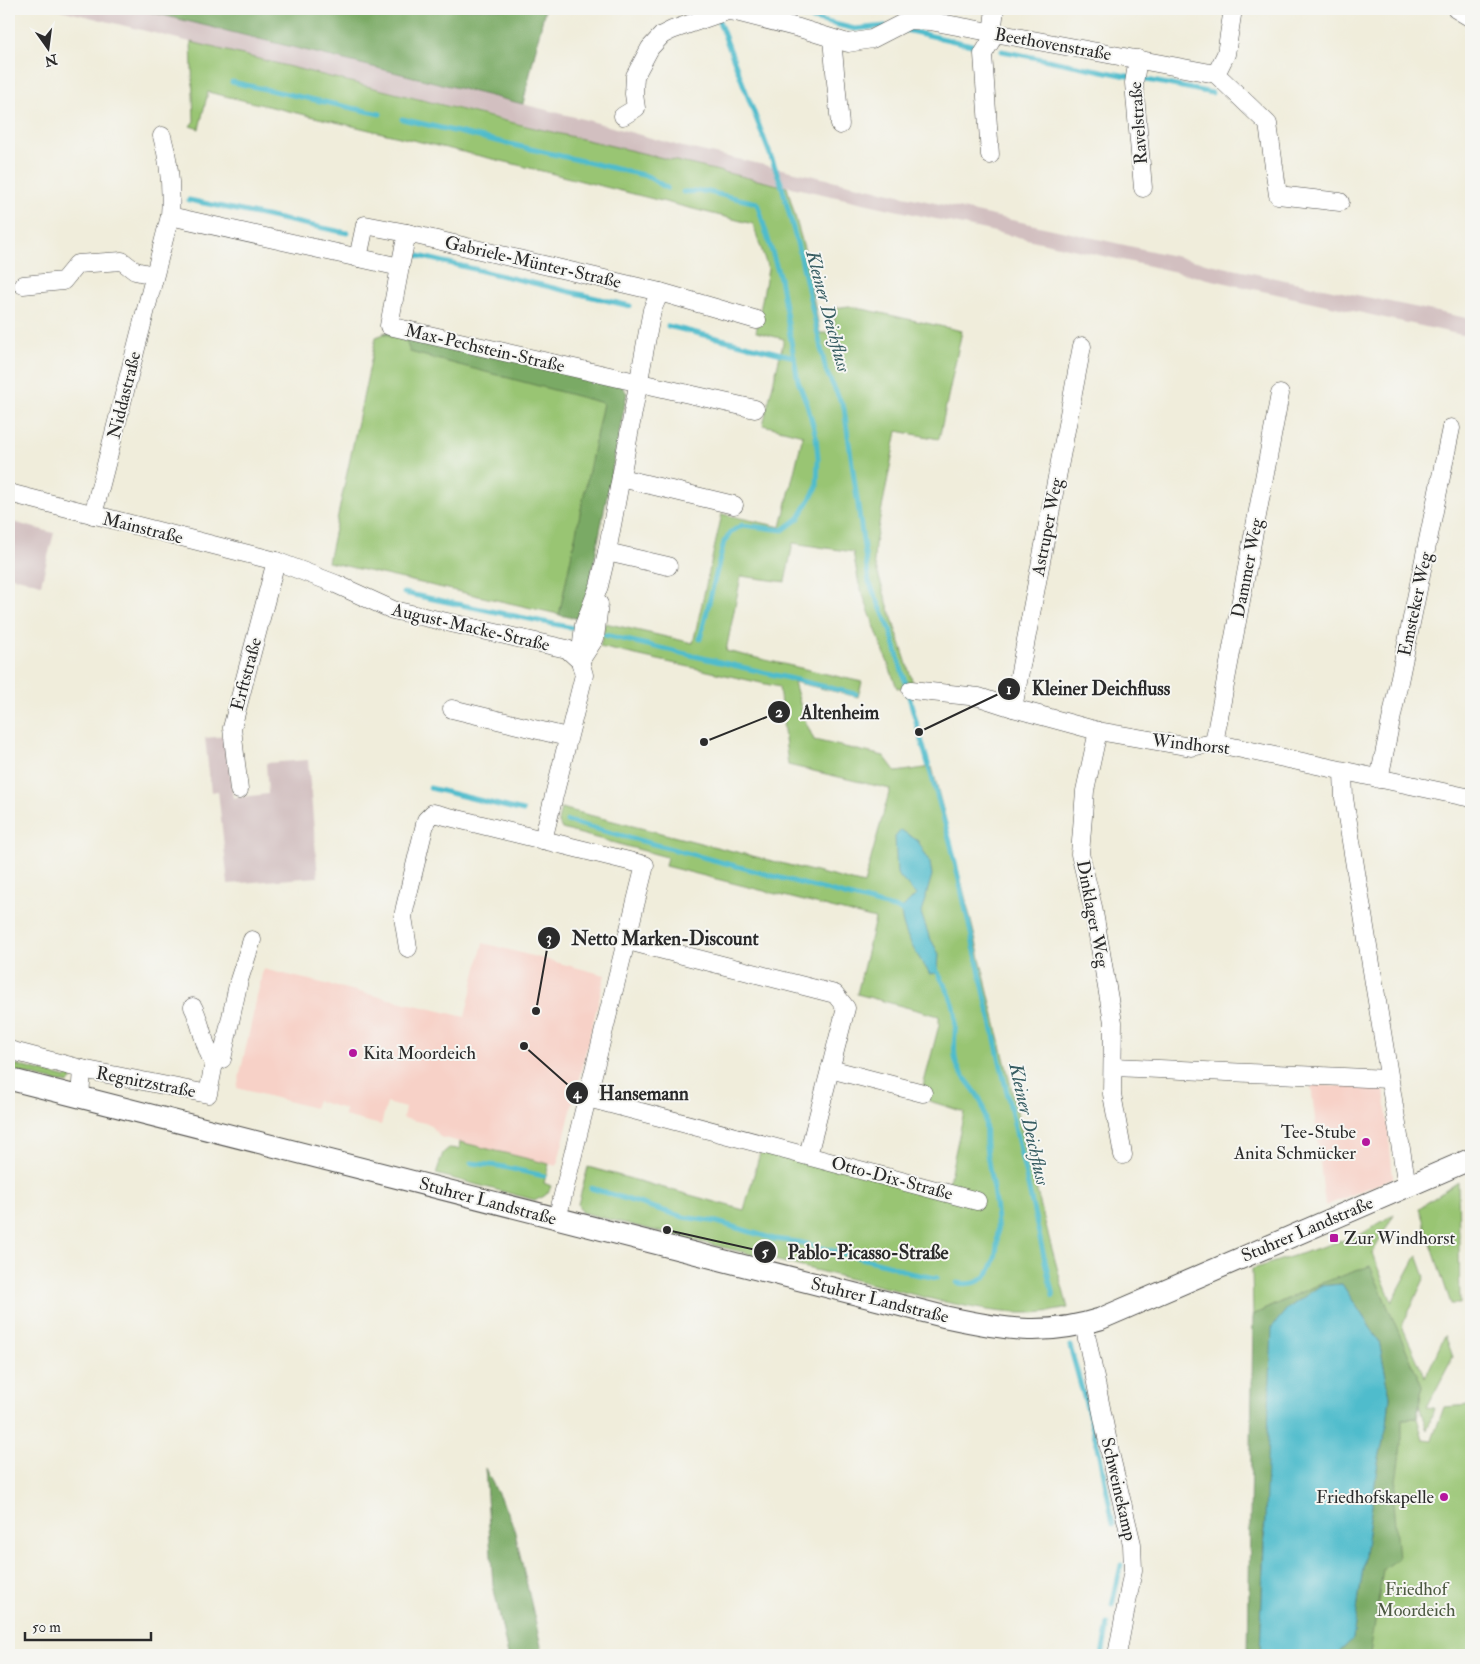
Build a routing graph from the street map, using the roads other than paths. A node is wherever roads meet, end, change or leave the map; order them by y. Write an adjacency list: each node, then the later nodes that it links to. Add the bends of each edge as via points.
1 (994, 9): 7 (street)
2 (1233, 9): 10 (street, via 1226,54)
3 (1456, 9): 6 (street)
4 (728, 12): 8 (street, Beethovenstraße); 11 (street, Beethovenstraße, via 662,35 650,48 635,76 636,108)
5 (905, 17): 7 (street, Beethovenstraße); 8 (street, Beethovenstraße, via 872,40 848,43)
6 (1471, 18)
7 (992, 33): 9 (street, Beethovenstraße); 14 (street, via 983,54)
8 (832, 39): 12 (street)
9 (1136, 71): 10 (street, Beethovenstraße); 15 (street, Ravelstraße)
10 (1216, 74): 16 (street, via 1268,124 1278,194)
11 (624, 116)
12 (840, 125)
13 (162, 136): 17 (street, Niddastraße, via 169,158 172,187)
14 (990, 155)
15 (1143, 188)
16 (1340, 202)
17 (170, 216): 19 (street); 21 (street, Niddastraße)
18 (407, 233): 19 (street, Gabriele-Münter-Straße, via 365,225); 20 (street); 23 (street, Gabriele-Münter-Straße)
19 (358, 258): 20 (street)
20 (400, 267): 26 (street, Max-Pechstein-Straße, via 389,326)
21 (154, 275): 22 (street, via 135,271 122,262 77,264 63,281); 33 (street, Niddastraße)
22 (23, 285)
23 (660, 292): 24 (street, Gabriele-Münter-Straße); 26 (street, via 652,310)
24 (757, 320)
25 (1082, 346): 39 (street, Astruper Weg)
26 (640, 383): 28 (street); 30 (street)
27 (1280, 394): 43 (street, Dammer Weg)
28 (755, 409)
29 (1450, 428): 45 (street, Emsteker Weg)
30 (621, 478): 32 (street); 34 (street)
31 (9, 493): 33 (street, Mainstraße)
32 (734, 505)
33 (93, 515): 35 (street, Mainstraße)
34 (607, 552): 36 (street); 37 (street, via 599,586 584,625)
35 (276, 561): 37 (street, August-Macke-Straße, via 393,610 567,649); 46 (street, Erftstraße, via 232,728)
36 (668, 566)
37 (580, 661): 42 (street, via 584,675)
38 (911, 690): 39 (street, Windhorst, via 979,697)
39 (1013, 708): 41 (street, Windhorst)
40 (452, 710): 42 (street)
41 (1098, 731): 43 (street, Windhorst, via 1191,747); 55 (street, Dinklager Weg, via 1085,791 1080,854 1113,1022)
42 (568, 737): 48 (street)
43 (1214, 743): 44 (street, Windhorst)
44 (1343, 772): 45 (street, Windhorst); 59 (street, via 1344,798)
45 (1379, 779): 47 (street, Windhorst)
46 (239, 790)
47 (1471, 798)
48 (542, 840): 50 (street, via 645,865); 51 (street, via 433,813 426,820 403,917)
49 (252, 940): 54 (street, Regnitzstraße, via 239,980 222,1059)
50 (628, 941): 57 (street, Otto-Dix-Straße, via 835,994 846,1008); 62 (street)
51 (408, 948)
52 (193, 1007): 54 (street, Regnitzstraße, via 204,1032 208,1055)
53 (9, 1050): 56 (street, Regnitzstraße)
54 (214, 1063): 56 (street, Regnitzstraße, via 208,1094)
55 (1114, 1067): 59 (street); 64 (street, Dinklager Weg, via 1112,1094)
56 (82, 1069): 61 (street, Regnitzstraße)
57 (830, 1069): 60 (street); 63 (street, Otto-Dix-Straße)
58 (9, 1079): 61 (main road, Stuhrer Landstraße)
59 (1389, 1079): 66 (street)
60 (923, 1093)
61 (80, 1098): 68 (main road, Stuhrer Landstraße)
62 (588, 1098): 63 (street, Otto-Dix-Straße); 68 (street)
63 (808, 1155): 67 (street, Otto-Dix-Straße)
64 (1123, 1155)
65 (1471, 1158): 66 (main road, Stuhrer Landstraße)
66 (1407, 1186): 69 (main road, Stuhrer Landstraße)
67 (977, 1200)
68 (557, 1219): 69 (main road, Stuhrer Landstraße, via 996,1328 1040,1331)
69 (1084, 1324): 70 (street, Schweinekamp, via 1132,1544 1132,1570)
70 (1117, 1655)

